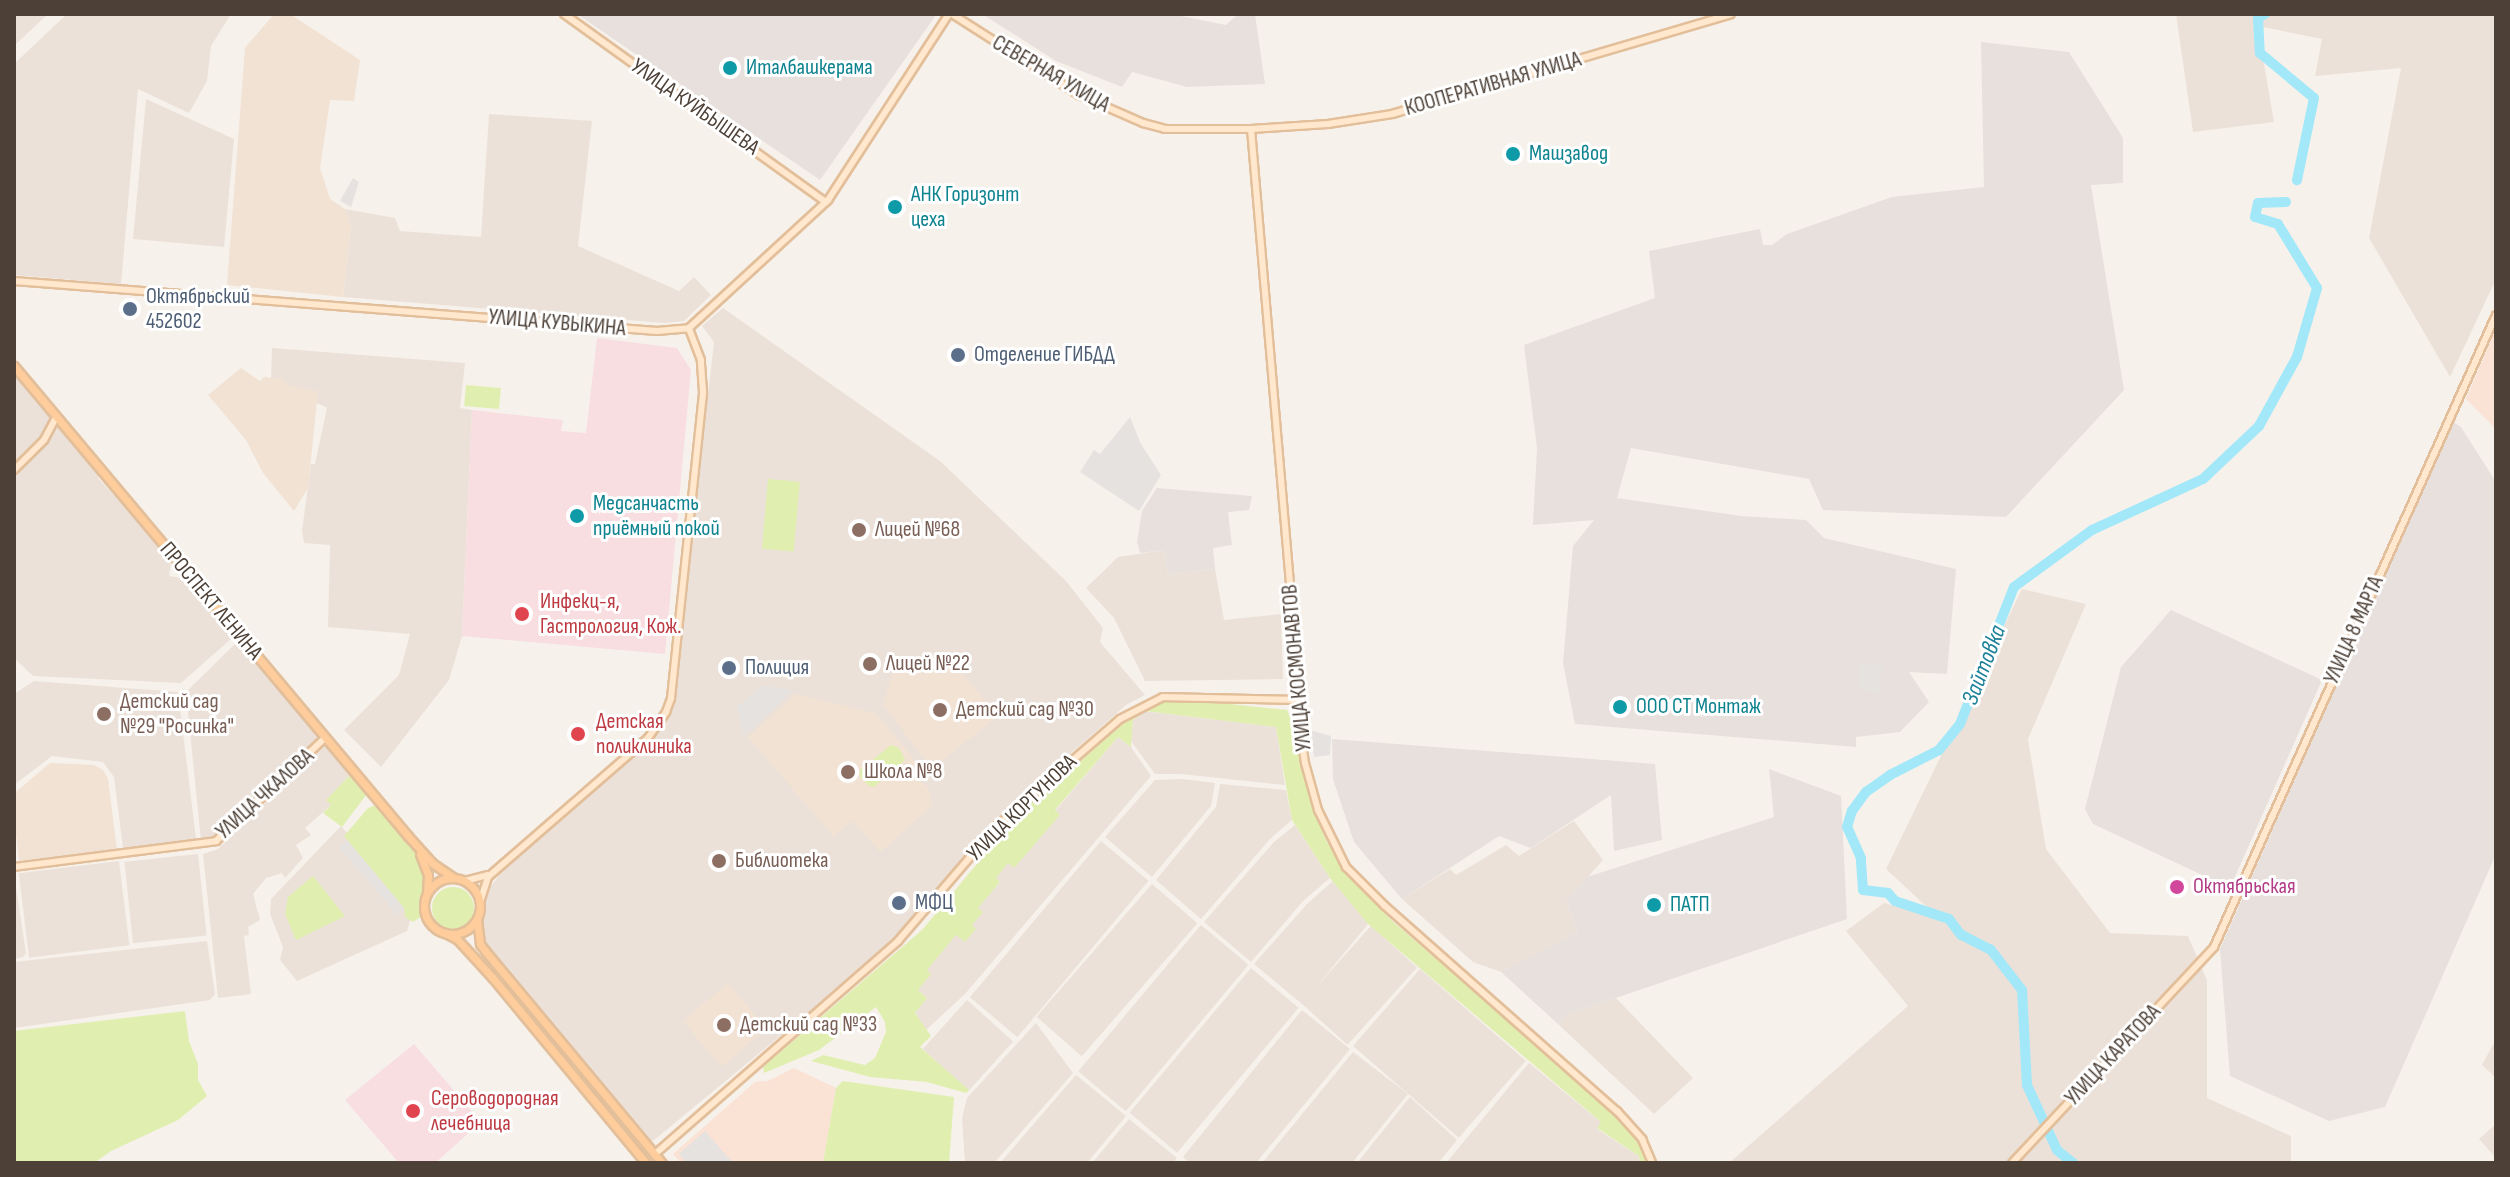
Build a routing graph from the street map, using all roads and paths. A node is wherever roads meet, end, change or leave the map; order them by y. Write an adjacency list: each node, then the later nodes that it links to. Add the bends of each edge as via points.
1 (564, 14): 5 (street, УЛИЦА КУЙБЫШЕВА)
2 (951, 14): 4 (street, СЕВЕРНАЯ УЛИЦА, via 1079,95 1143,123 1165,129); 5 (street)
3 (1731, 14): 4 (street, КООПЕРАТИВНАЯ УЛИЦА, via 1392,114)
4 (1251, 129): 12 (street, УЛИЦА КОСМОНАВТОВ)
5 (826, 202): 8 (street)
6 (14, 281): 8 (street, УЛИЦА КУВЫКИНА, via 657,331)
7 (2496, 315): 23 (street, УЛИЦА 8 МАРТА)
8 (689, 328): 16 (street, via 701,360 703,392 671,698 648,738)
9 (14, 366): 10 (main road, ПРОСПЕКТ ЛЕНИНА)
10 (56, 417): 11 (street, via 44,440); 13 (main road, ПРОСПЕКТ ЛЕНИНА)
11 (14, 470)
12 (1296, 700): 24 (street, УЛИЦА КОРТУНОВА, via 1163,697 1120,719 1005,818 898,941); 27 (street, УЛИЦА КОСМОНАВТОВ, via 1318,810 1346,867 1617,1111 1642,1139)
13 (325, 738): 14 (main road, ПРОСПЕКТ ЛЕНИНА); 15 (street, УЛИЦА ЧКАЛОВА, via 216,841)
14 (408, 836): 17 (main road, ПРОСПЕКТ ЛЕНИНА); 19 (main road, ПРОСПЕКТ ЛЕНИНА, via 426,866)
15 (14, 867)
16 (496, 869): 18 (street); 20 (street, via 484,882)
17 (454, 878): 18 (main road); 19 (main road, via 437,882)
18 (465, 881): 20 (main road)
19 (426, 896): 22 (main road, via 427,919)
20 (480, 902): 21 (main road)
21 (477, 919): 22 (main road, via 467,930); 24 (main road, via 486,952)
22 (445, 933): 25 (main road, via 491,977)
23 (2214, 947): 28 (street, УЛИЦА КАРАТОВА)
24 (655, 1154): 25 (main road); 26 (main road)
25 (646, 1163)
26 (662, 1163)
27 (1652, 1163)
28 (2012, 1163)

